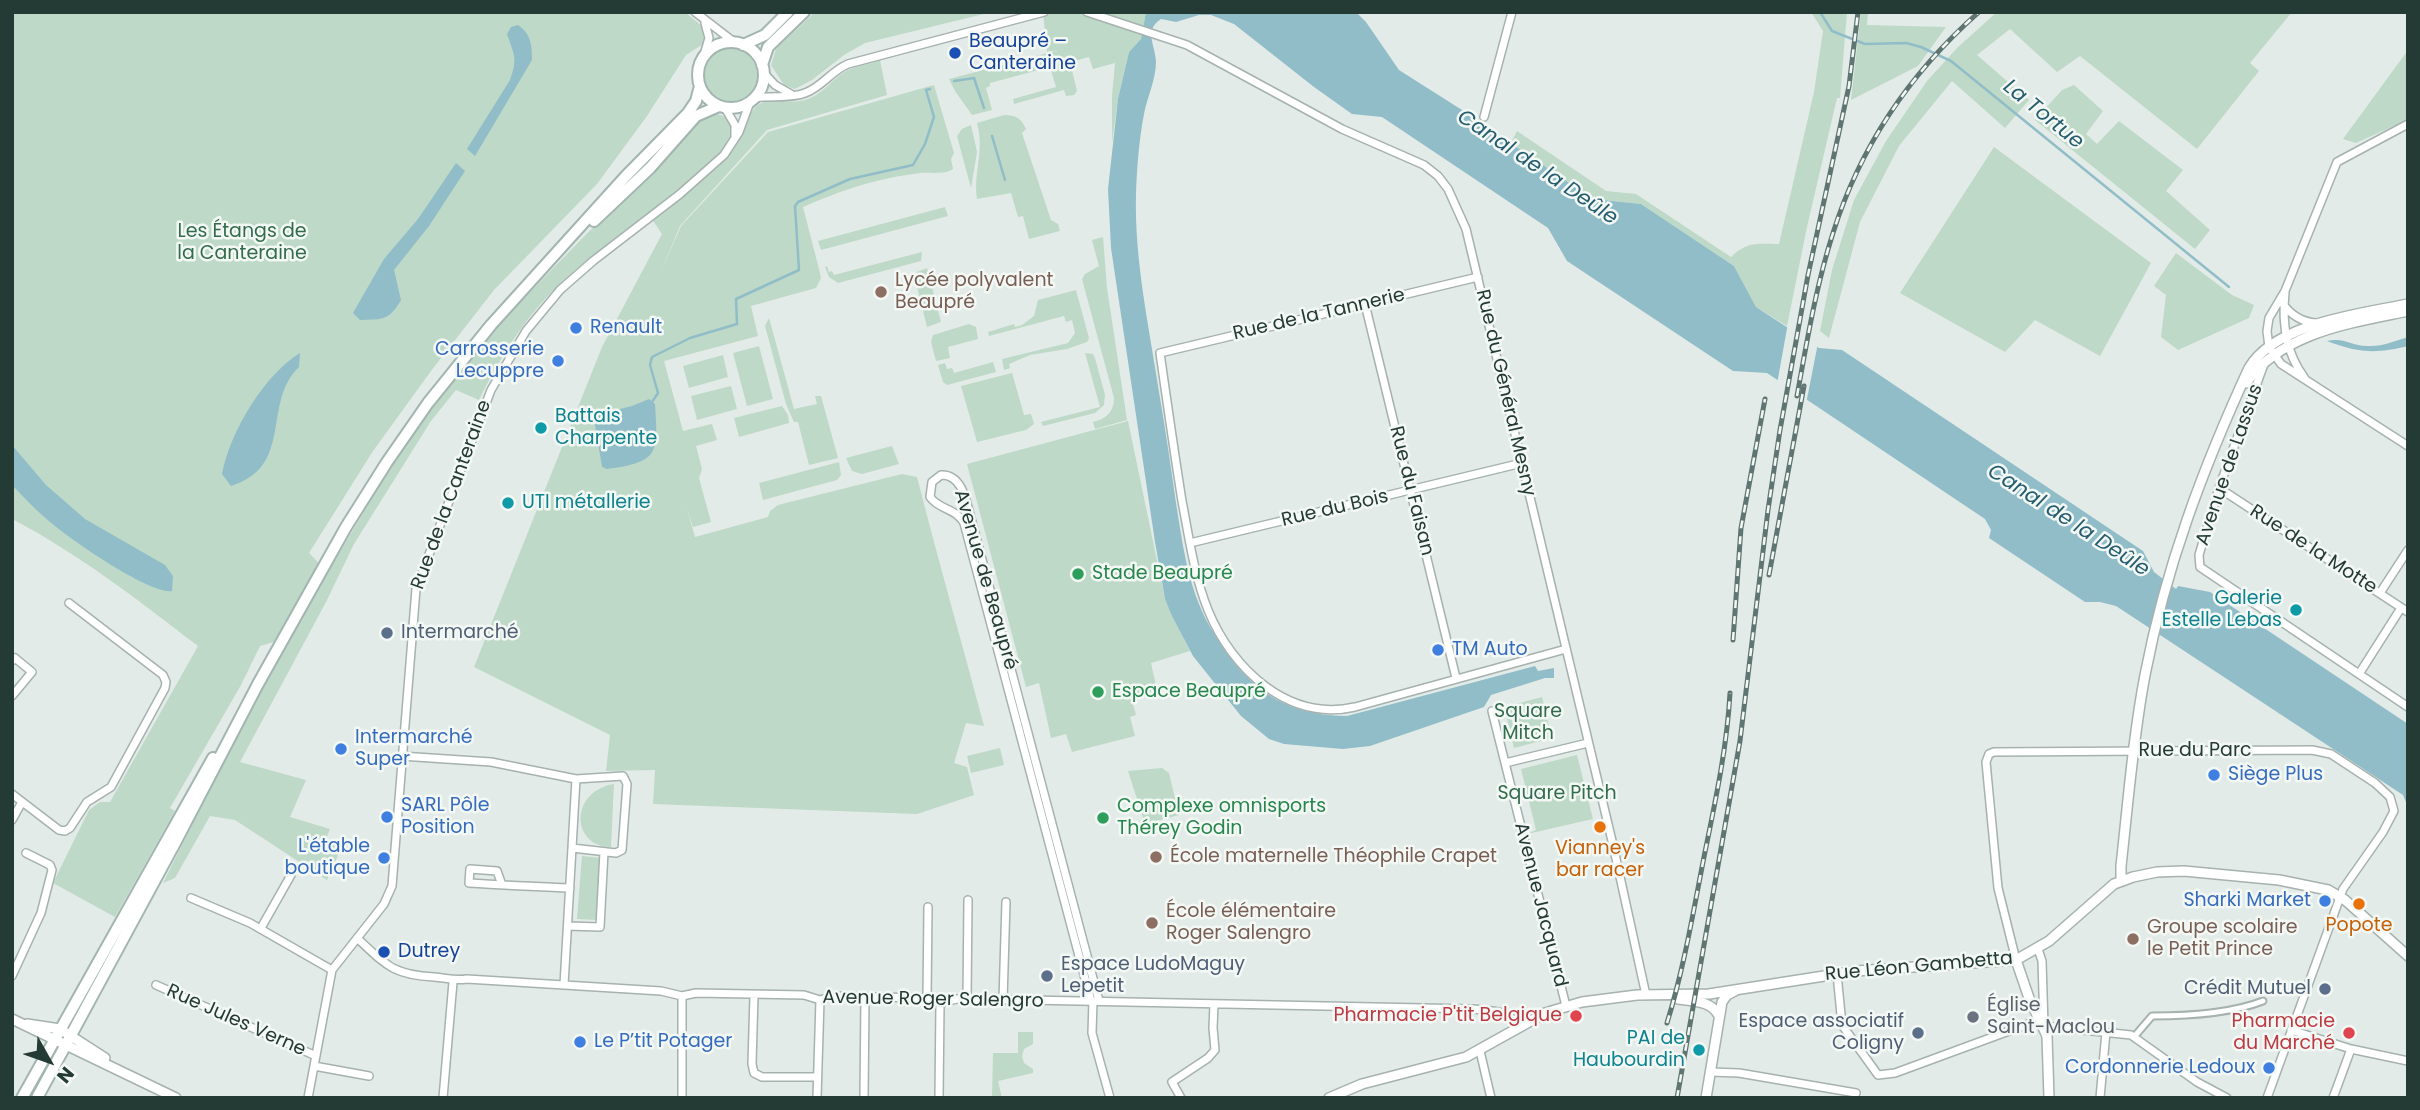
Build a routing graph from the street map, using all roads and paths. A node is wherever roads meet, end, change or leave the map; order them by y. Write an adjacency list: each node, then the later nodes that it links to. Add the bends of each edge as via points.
1 (788, 12): 7 (main road, via 765,35)
2 (804, 12): 9 (main road, via 768,47)
3 (1044, 12): 11 (street, via 848,64 811,90)
4 (1087, 12): 18 (street, Rue du Général Mesny, via 1201,52 1342,130 1432,171 1459,211)
5 (1512, 12): 14 (street)
6 (698, 15): 7 (street); 8 (street, via 708,30)
7 (739, 43): 8 (main road, via 716,46); 9 (main road, via 755,53)
8 (704, 55): 10 (main road, via 698,69)
9 (763, 69): 11 (street, via 779,89); 12 (main road, via 761,86)
10 (699, 86): 13 (main road); 17 (main road, via 685,117)
11 (794, 95): 12 (street)
12 (752, 100): 13 (main road, via 738,107); 16 (street, Rue de la Canteraine)
13 (722, 107): 16 (street, via 735,125); 17 (main road, via 696,116 636,182)
14 (1484, 117)
15 (2408, 124): 19 (street, via 2337,162)
16 (733, 143): 50 (street, Rue de la Canteraine, via 690,186 568,281 533,321 499,374 416,589)
17 (549, 263): 101 (main road, via 474,345 396,448 346,527 166,837)
18 (1478, 276): 20 (street, Rue de la Tannerie); 33 (street, Rue du Général Mesny)
19 (2285, 291): 21 (street); 26 (street, via 2269,318)
20 (1365, 304): 35 (street, Rue du Faisan); 36 (street, Rue de la Tannerie, via 1160,353)
21 (2283, 304): 24 (street, via 2302,320); 25 (street)
22 (2408, 304): 24 (street)
23 (2408, 311): 27 (street, via 2319,331)
24 (2330, 322): 25 (street)
25 (2286, 337): 26 (street); 27 (street)
26 (2269, 347): 28 (street); 31 (street, via 2249,368)
27 (2289, 347): 28 (street); 30 (street)
28 (2274, 357): 29 (street); 30 (street)
29 (2264, 364): 31 (street); 34 (street, Avenue de Lassus)
30 (2309, 382): 32 (street)
31 (2234, 403): 49 (street, via 2197,486 2174,556 2149,655)
32 (2408, 446)
33 (1522, 464): 35 (street, Rue du Bois); 41 (street, Rue du Général Mesny)
34 (2219, 488): 38 (street, Rue de la Motte); 43 (street, Avenue de Lassus, via 2199,555 2200,567)
35 (1411, 492): 36 (street, Rue du Bois); 44 (street, Rue du Faisan)
36 (1189, 544): 44 (street, via 1217,629 1249,673 1276,695 1297,704 1336,710)
37 (2408, 550): 38 (street)
38 (2379, 593): 40 (street, Rue de la Motte)
39 (69, 603): 54 (street, via 163,675 166,686 111,787 87,802 70,828 59,830)
40 (2405, 610): 43 (street)
41 (1566, 649): 44 (street); 48 (street, Rue du Général Mesny)
42 (12, 661): 45 (street, via 15,658 32,672)
43 (2359, 674): 46 (street)
44 (1456, 678)
45 (12, 696)
46 (2408, 707)
47 (1492, 711): 51 (street, Avenue Jacquard)
48 (1588, 743): 51 (street); 82 (street, Rue du Général Mesny)
49 (2134, 751): 60 (street); 63 (street, Rue du Parc, via 2322,752 2375,783 2392,803 2392,818); 73 (street, Rue du Parc, via 1987,755 1998,888)
50 (401, 756): 52 (street, via 491,762); 70 (street, Rue de la Canteraine, via 392,886)
51 (1505, 763): 94 (street, Avenue Jacquard)
52 (576, 779): 56 (street); 57 (street, via 620,775 626,781 623,848)
53 (12, 794): 54 (street)
54 (22, 802): 55 (street)
55 (12, 820)
56 (572, 848): 57 (street); 62 (street)
57 (604, 852): 68 (street, via 600,927)
58 (26, 853): 76 (street, via 50,864 52,870 41,913)
59 (291, 875): 69 (street)
60 (2121, 881): 63 (street, Rue Léon Gambetta, via 2149,873 2184,871 2286,881); 71 (street, Rue Léon Gambetta)
61 (502, 885): 61 (street, via 469,883 470,869 497,871); 62 (street)
62 (570, 888): 68 (street)
63 (2340, 896): 72 (street, Rue Léon Gambetta); 99 (street)
64 (191, 898): 69 (street)
65 (968, 900): 87 (street)
66 (1006, 902): 89 (street)
67 (928, 907): 86 (street)
68 (568, 926): 79 (street)
69 (261, 928): 74 (street)
70 (357, 938): 74 (street, Rue de la Canteraine); 77 (street, Avenue Roger Salengro, via 400,973)
71 (2038, 949): 73 (street, Rue Léon Gambetta); 97 (street)
72 (2408, 957)
73 (2016, 960): 75 (street, Rue Léon Gambetta); 97 (street)
74 (332, 970): 106 (street)
75 (1837, 974): 80 (street, Rue Léon Gambetta); 97 (street, via 1842,1025 1878,1075)
76 (12, 976)
77 (453, 982): 79 (street, Avenue Roger Salengro); 118 (street)
78 (156, 985): 106 (street, Rue Jules Verne)
79 (565, 985): 84 (street, Avenue Roger Salengro)
80 (1747, 988): 83 (street, Rue Léon Gambetta); 95 (street, via 1725,997)
81 (754, 995): 84 (street, Avenue Roger Salengro); 88 (street, Avenue Roger Salengro, via 804,995); 111 (street, via 754,1073)
82 (1646, 995): 83 (street); 94 (street)
83 (1657, 995): 95 (street, via 1709,1005)
84 (682, 996): 119 (street)
85 (865, 997): 86 (street, Avenue Roger Salengro); 88 (street, Avenue Roger Salengro); 121 (street)
86 (927, 999): 92 (street, Avenue Roger Salengro)
87 (967, 999): 89 (street, Avenue Roger Salengro); 92 (street, Avenue Roger Salengro)
88 (820, 1000): 111 (street)
89 (1003, 1000): 90 (street, Avenue Roger Salengro)
90 (1094, 1001): 90 (street, Avenue de Beaupré, via 970,515 958,483 941,475 932,482 930,496 937,505 958,513 964,523); 93 (street, Avenue Roger Salengro); 123 (street, via 1092,1033)
91 (2263, 1001): 102 (street, via 2244,1009 2152,1016)
92 (940, 1003): 122 (street)
93 (1214, 1004): 98 (street, Avenue Roger Salengro, via 1497,1011 1510,1016); 124 (street, via 1215,1050 1172,1082)
94 (1566, 1006): 98 (street)
95 (1719, 1016): 109 (street)
96 (17, 1021): 101 (street); 103 (street)
97 (2042, 1023): 100 (street); 128 (street, via 2049,1043)
98 (1519, 1027): 105 (street)
99 (2291, 1030): 104 (street); 131 (street)
100 (2106, 1032): 102 (street); 129 (street)
101 (65, 1037): 103 (main road); 115 (main road); 116 (street)
102 (2134, 1037): 130 (street)
103 (54, 1040): 114 (main road)
104 (2351, 1049): 107 (street); 132 (street)
105 (1480, 1051): 125 (street, via 1362,1084); 126 (street)
106 (316, 1056): 108 (street)
107 (2408, 1061)
108 (314, 1066): 110 (street); 117 (street)
109 (1710, 1072): 112 (street, via 1739,1073); 127 (street)
110 (369, 1076)
111 (817, 1077): 120 (street)
112 (1833, 1093): 113 (street)
113 (1856, 1093)
114 (22, 1098)
115 (37, 1098)
116 (176, 1098)
117 (308, 1098)
118 (443, 1098)
119 (682, 1098)
120 (817, 1098)
121 (864, 1098)
122 (939, 1098)
123 (1110, 1098)
124 (1181, 1098)
125 (1329, 1098)
126 (1492, 1098)
127 (1706, 1098)
128 (2049, 1098)
129 (2100, 1098)
130 (2227, 1098)
131 (2267, 1098)
132 (2333, 1098)

